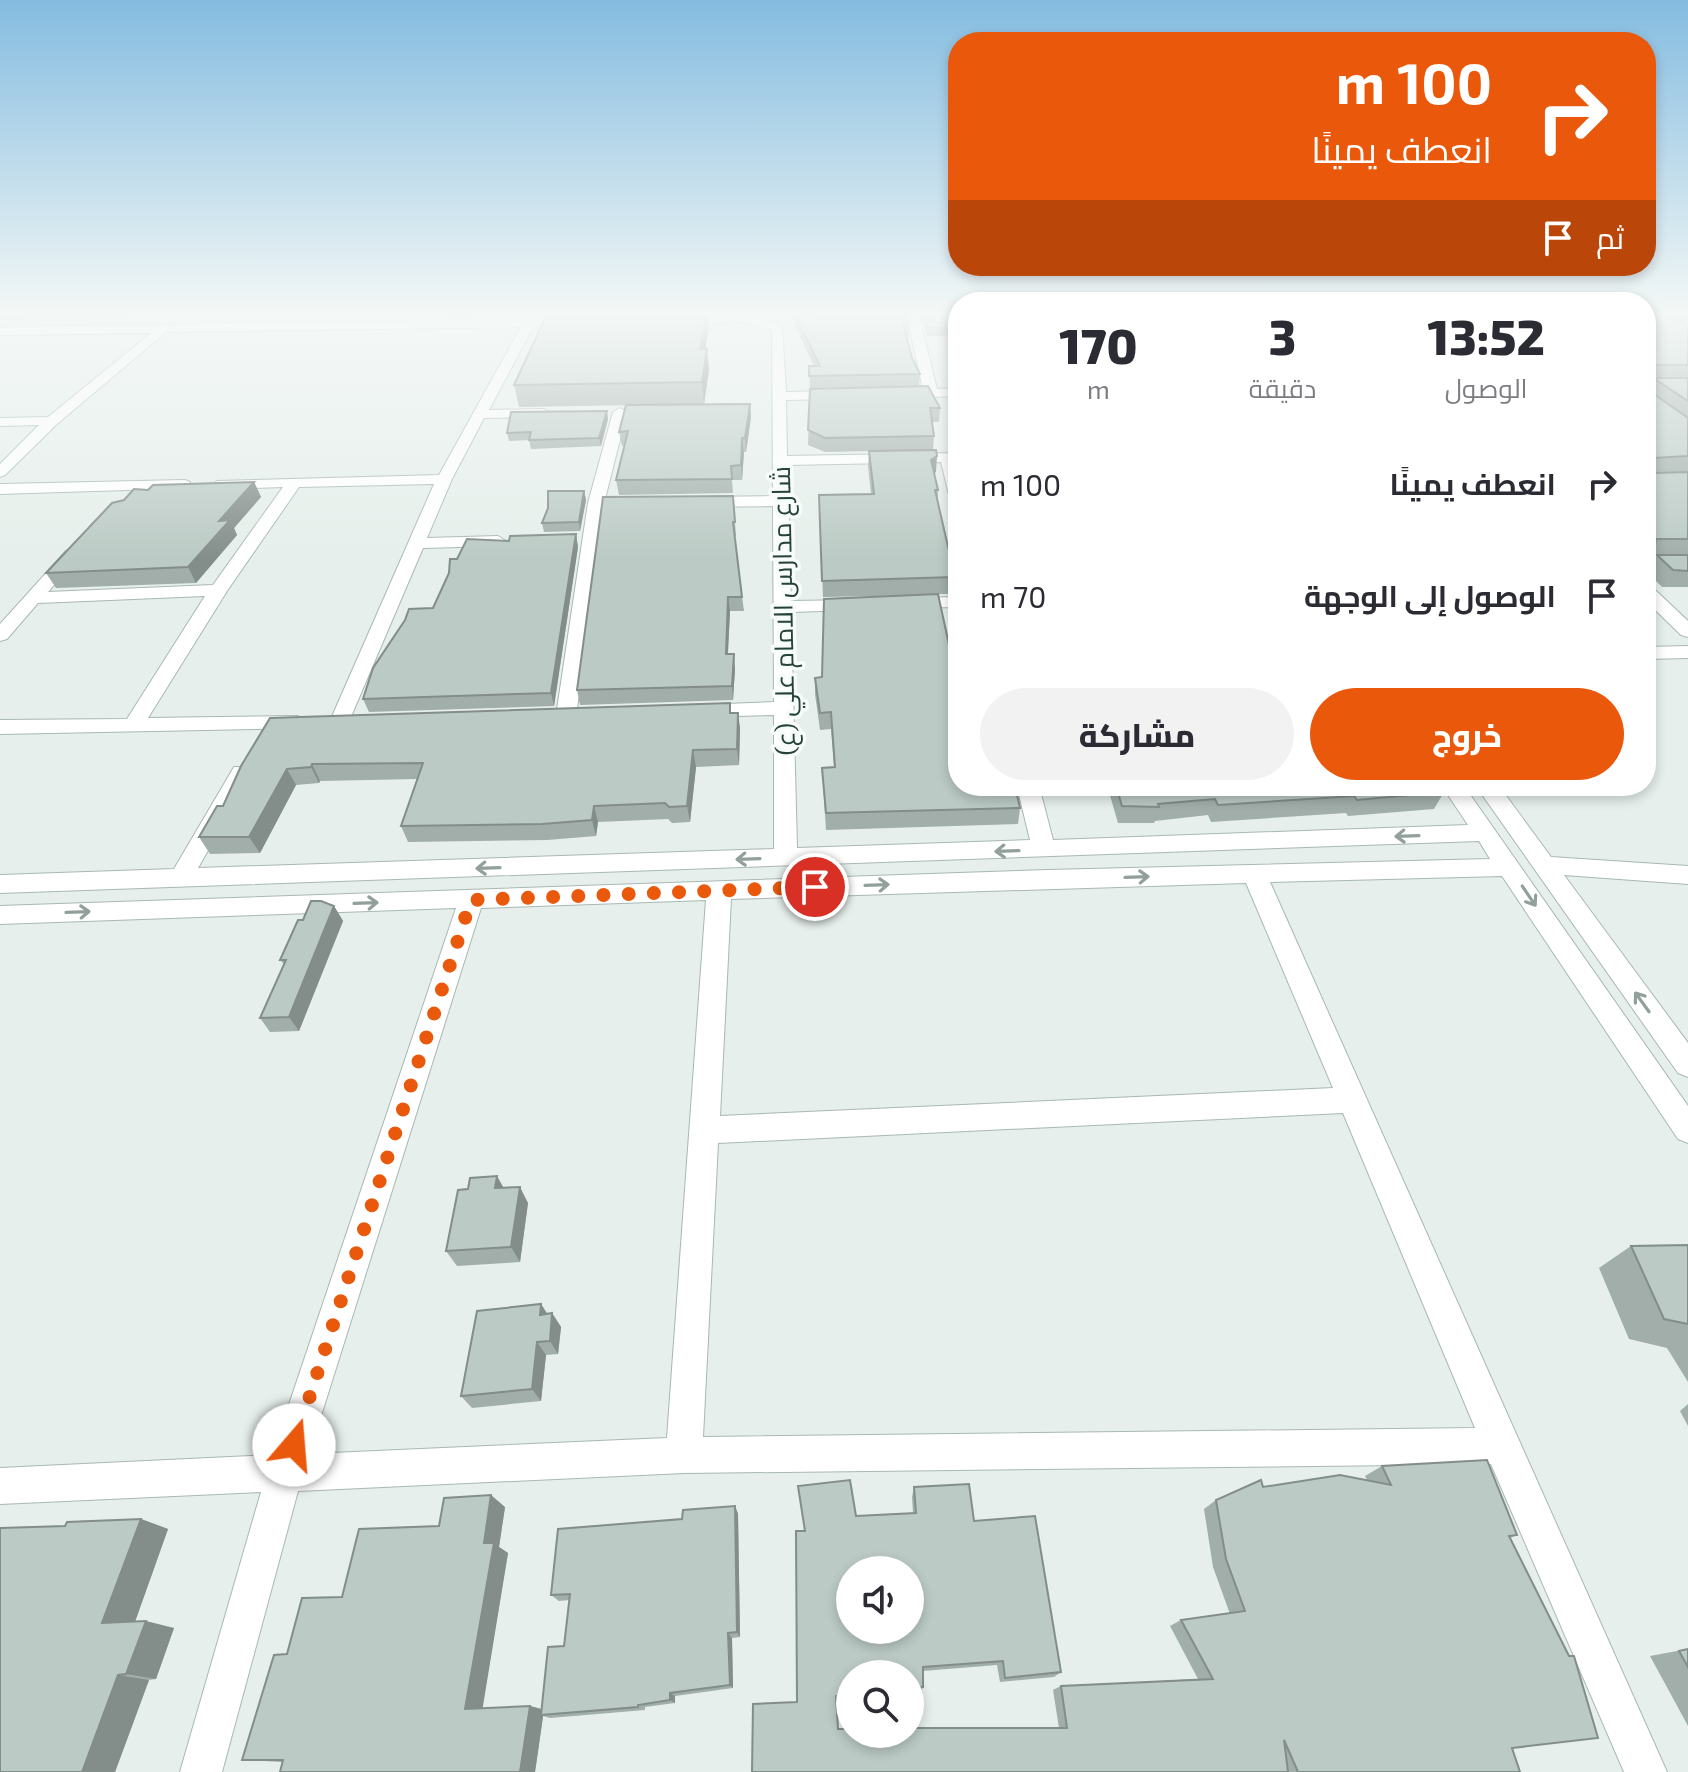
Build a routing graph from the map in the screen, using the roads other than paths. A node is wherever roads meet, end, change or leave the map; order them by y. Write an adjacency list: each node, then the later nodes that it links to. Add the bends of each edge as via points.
1 (84, 395): 9 (street)
2 (488, 395): 8 (street)
3 (774, 395): 5 (street, شارع مدارس الامام علي (ع))
4 (849, 395): 5 (street)
5 (773, 405): 12 (street, شارع مدارس الامام علي (ع))
6 (620, 412): 37 (street, via 603,503 583,539)
7 (557, 413): 8 (street)
8 (477, 414): 14 (street)
9 (52, 421): 10 (street); 13 (street)
10 (0, 422)
11 (948, 457): 12 (street)
12 (780, 461): 18 (street, شارع مدارس الامام علي (ع))
13 (0, 472)
14 (444, 479): 15 (street); 23 (street)
15 (295, 482): 16 (street); 26 (street)
16 (137, 486): 17 (street); 20 (street)
17 (0, 489)
18 (779, 501): 19 (street); 30 (street, شارع مدارس الامام علي (ع))
19 (688, 502)
20 (115, 508)
21 (512, 541): 23 (street)
22 (84, 542): 27 (street)
23 (417, 543): 39 (street)
24 (1656, 563): 25 (street)
25 (1688, 563)
26 (218, 590): 27 (street); 40 (street)
27 (31, 598): 32 (street)
28 (1656, 601): 31 (street)
29 (948, 602): 30 (street)
30 (783, 607): 35 (street, شارع مدارس الامام علي (ع))
31 (1688, 631)
32 (0, 635)
33 (1688, 652): 34 (street)
34 (1656, 653)
35 (784, 708): 36 (street); 48 (street, شارع مدارس الامام علي (ع))
36 (675, 712)
37 (566, 716)
38 (370, 720): 39 (street)
39 (326, 722): 41 (street)
40 (134, 724): 41 (street); 42 (street)
41 (270, 725): 53 (street)
42 (0, 727)
43 (1030, 796): 47 (street)
44 (1460, 796): 46 (street)
45 (1494, 796): 49 (street)
46 (1485, 833): 47 (street, one-way to 47); 50 (street)
47 (1044, 850): 48 (street, one-way to 48)
48 (786, 858): 53 (street, one-way to 53)
49 (1543, 865): 52 (street); 58 (street, one-way to 49)
50 (1508, 867): 51 (street); 61 (street, one-way to 61)
51 (1254, 873): 55 (street, one-way to 51); 59 (street)
52 (1688, 875)
53 (180, 879): 54 (street)
54 (0, 884)
55 (719, 891): 56 (street); 60 (street)
56 (471, 900): 57 (street, one-way to 56); 64 (street)
57 (0, 915)
58 (1688, 1065)
59 (1352, 1100): 60 (street); 62 (street)
60 (703, 1130): 63 (street)
61 (1688, 1130)
62 (1501, 1446): 63 (street); 67 (street)
63 (684, 1455): 64 (street)
64 (284, 1475): 65 (street); 66 (street)
65 (0, 1486)
66 (201, 1772)
67 (1646, 1772)

